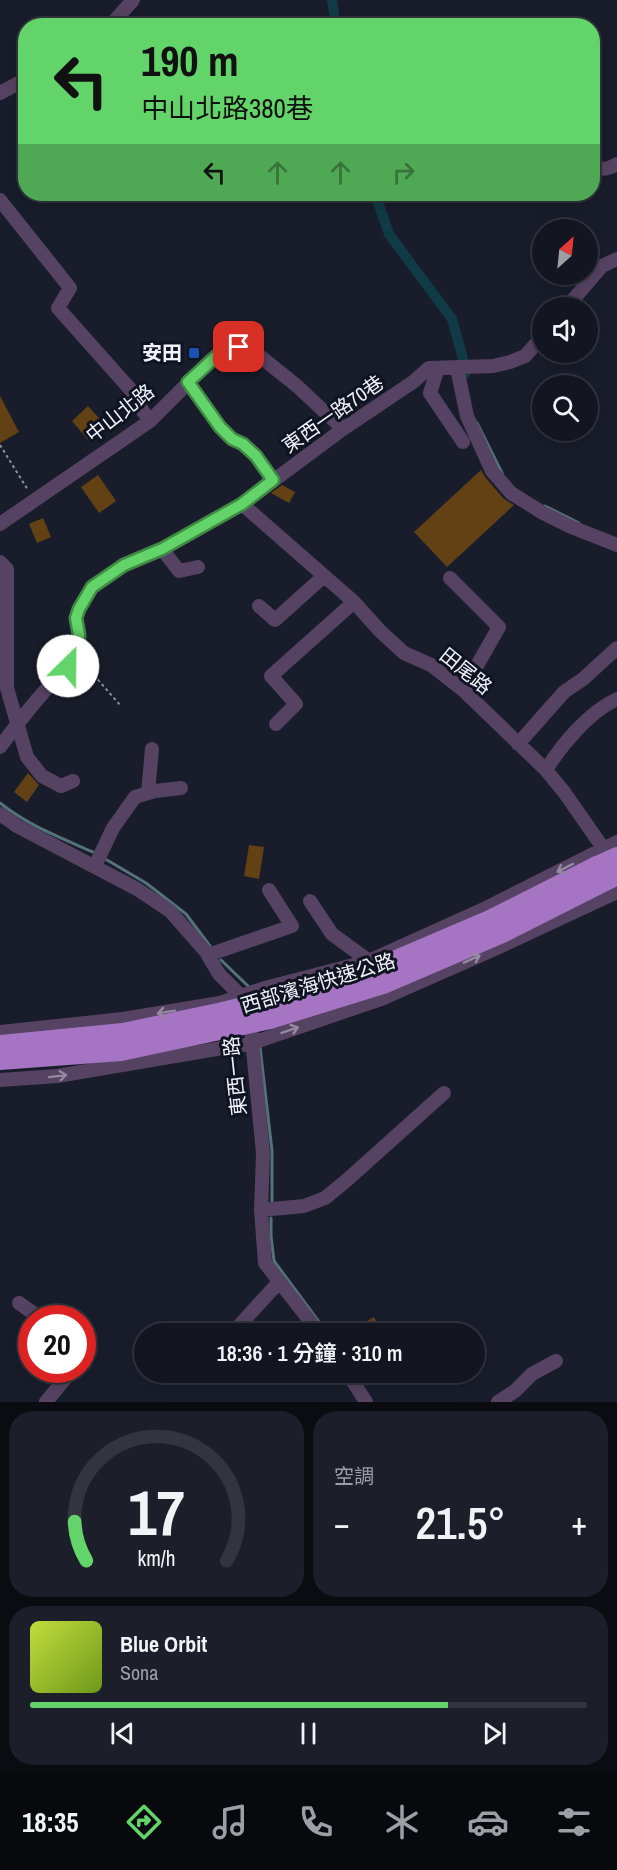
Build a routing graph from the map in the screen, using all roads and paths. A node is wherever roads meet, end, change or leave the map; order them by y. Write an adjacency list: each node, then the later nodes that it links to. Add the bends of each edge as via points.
1 (133, 0): 2 (street)
2 (117, 18)
3 (18, 83): 4 (street)
4 (0, 93)
5 (617, 164): 6 (street)
6 (600, 168)
7 (0, 200): 16 (street, via 70,288 58,309 130,389)
8 (617, 259): 9 (street, via 602,266)
9 (575, 297)
10 (532, 348): 12 (street, 東西一路70巷, via 510,362)
11 (438, 368): 12 (street, 東西一路70巷); 14 (street, 東西一路70巷, via 429,368); 15 (street)
12 (457, 368): 24 (street, via 467,416 492,471 511,494 560,521)
13 (188, 382): 16 (street, 中山北路); 17 (street, 中山北路, via 221,352 239,347 251,349); 20 (street, via 220,427 256,456)
14 (413, 382): 15 (street); 17 (street, 東西一路70巷)
15 (430, 393): 18 (street)
16 (150, 421): 21 (street, 中山北路)
17 (343, 429): 20 (street, 東西一路70巷)
18 (463, 442)
19 (0, 446): 21 (path)
20 (273, 480): 22 (street, 東西一路70巷)
21 (34, 500): 23 (street, 中山北路)
22 (242, 504): 25 (street, 東西一路70巷); 28 (street, 田尾路)
23 (0, 524)
24 (617, 545)
25 (162, 549): 27 (street, via 179,572); 33 (street, 東西一路70巷, via 124,565 92,587 76,618)
26 (0, 562): 37 (street, via 7,569 7,688)
27 (198, 567)
28 (324, 576): 30 (street, 田尾路); 31 (street, via 275,620)
29 (450, 578): 34 (street, via 500,627)
30 (354, 602): 34 (street, 田尾路, via 404,652 431,664); 38 (street, via 271,676 296,704)
31 (259, 606)
32 (617, 648): 39 (street, via 564,692)
33 (78, 657): 36 (path); 37 (street)
34 (463, 690): 39 (street, 田尾路)
35 (617, 699): 42 (street, via 604,705 580,728)
36 (120, 705)
37 (17, 722): 40 (street); 43 (street, via 27,757 42,776 61,786)
38 (276, 724)
39 (518, 744): 42 (street, 田尾路)
40 (0, 747)
41 (152, 749): 45 (street)
42 (546, 770): 49 (street, 田尾路, via 564,792)
43 (73, 780)
44 (181, 788): 45 (street)
45 (148, 793): 48 (street, via 135,797 123,813)
46 (0, 814): 48 (street, 東西一路)
47 (617, 842): 49 (street)
48 (95, 866): 52 (street, 東西一路, via 170,911)
49 (610, 870): 53 (street, one-way to 53, via 482,910); 55 (highway, 西部濱海快速公路, bridge, via 380,967 269,1010); 57 (street, one-way to 49, via 381,999 499,947)
50 (270, 890): 52 (street, via 292,926)
51 (310, 901): 53 (street, via 332,934)
52 (208, 955): 54 (street, 東西一路, via 219,974)
53 (369, 961): 54 (street)
54 (240, 995): 56 (street, one-way to 56, via 220,1003 123,1019); 57 (street, 東西一路)
55 (226, 1020): 58 (highway, 西部濱海快速公路); 59 (highway, 西部濱海快速公路, via 121,1051)
56 (0, 1032)
57 (252, 1043): 60 (street, one-way to 57, via 57,1077); 62 (street, 東西一路, via 262,1153)
58 (0, 1045)
59 (0, 1060)
60 (0, 1080)
61 (444, 1093): 62 (street, via 325,1198 304,1206)
62 (261, 1210): 63 (street, 東西一路, via 265,1263)
63 (279, 1282): 66 (street); 67 (street, 東西一路)
64 (19, 1303): 65 (street)
65 (22, 1305)
66 (242, 1323)
67 (311, 1323)
68 (556, 1361): 73 (street, via 532,1374)
69 (61, 1383): 71 (street)
70 (354, 1383): 72 (street)
71 (46, 1402)
72 (366, 1402)
73 (498, 1402)

